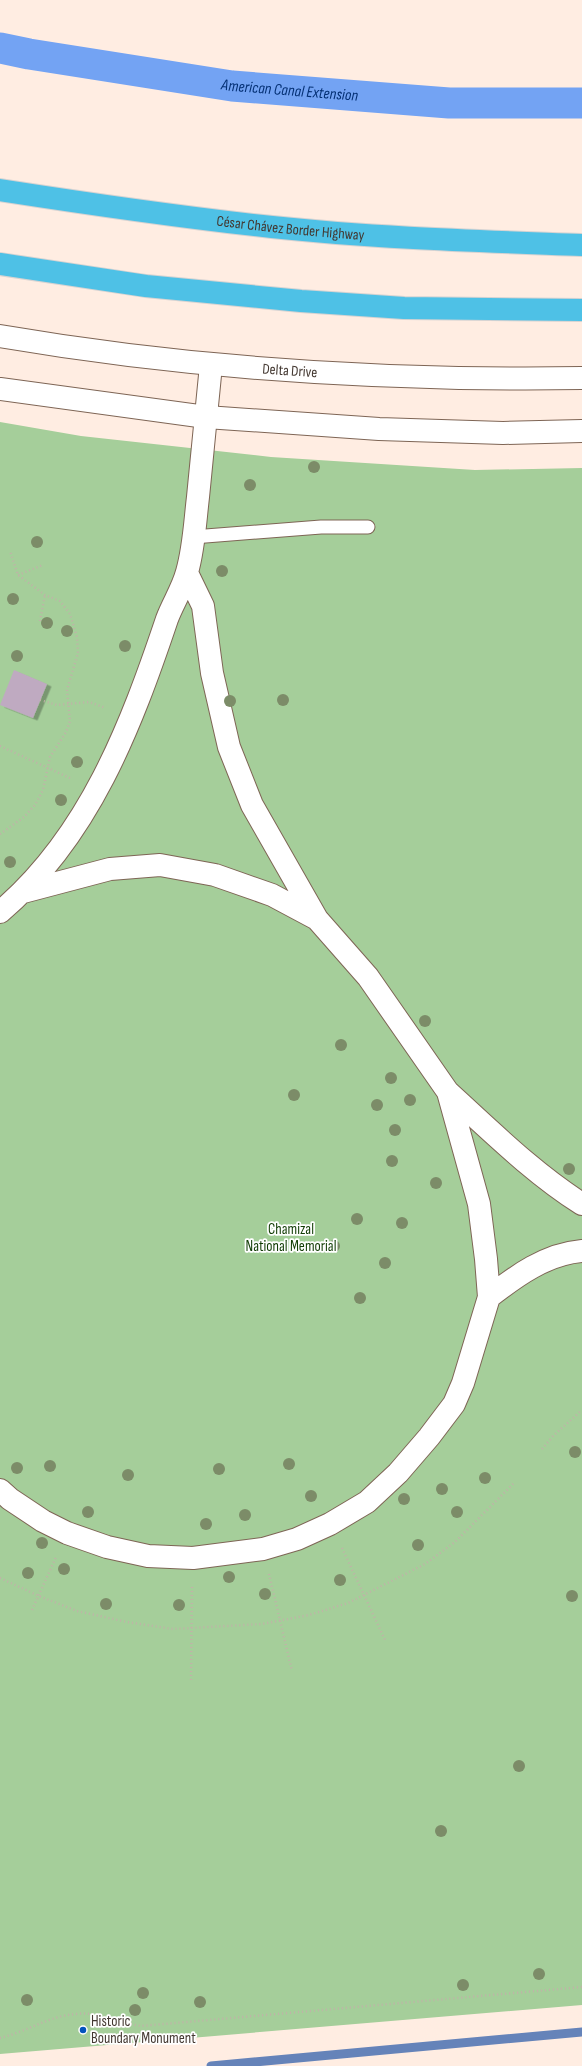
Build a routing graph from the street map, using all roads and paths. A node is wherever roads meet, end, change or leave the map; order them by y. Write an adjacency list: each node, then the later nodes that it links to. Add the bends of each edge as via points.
1 (0, 190): 2 (highway, César Chávez Border Highway, via 122,209 273,227 426,240)
2 (582, 245)
3 (0, 264): 4 (highway, via 146,286 301,301 404,308)
4 (582, 310)
5 (0, 336): 6 (street, Delta Drive)
6 (211, 365): 7 (street, Delta Drive, via 428,379); 9 (street)
7 (582, 378)
8 (0, 389): 9 (street)
9 (206, 417): 10 (street, via 387,429 503,433); 12 (street)
10 (582, 430)
11 (368, 527): 12 (lane, via 321,527)
12 (193, 537): 15 (street)
13 (10, 551): 16 (path)
14 (43, 565): 16 (path)
15 (187, 572): 21 (street, via 173,603); 28 (street, via 203,606 212,673 229,747 252,805)
16 (18, 575): 17 (path)
17 (45, 595): 18 (path); 20 (path, via 60,601 70,614 77,637 78,653 67,690)
18 (40, 621)
19 (40, 700): 20 (path, via 57,705)
20 (68, 703): 21 (path, via 89,702); 23 (path, via 70,721)
21 (131, 720): 24 (street)
22 (0, 746): 23 (path)
23 (46, 768): 24 (path); 25 (path, via 43,790 35,805 24,817)
24 (97, 790): 26 (street, via 62,842)
25 (0, 834)
26 (23, 892): 27 (street); 28 (street, via 110,869 160,865 215,875 272,895)
27 (0, 912)
28 (317, 919): 29 (street, via 368,977)
29 (448, 1092): 30 (street, via 497,1137 557,1187); 32 (street, via 479,1204)
30 (582, 1204)
31 (582, 1251): 32 (street, via 542,1262 516,1276)
32 (489, 1298): 37 (street, via 454,1404 430,1437 398,1473 367,1502)
33 (582, 1410): 34 (path, via 552,1436)
34 (542, 1449)
35 (515, 1482): 42 (path, via 455,1542 424,1564)
36 (0, 1490): 38 (street, via 43,1521)
37 (330, 1524): 39 (street, via 296,1539); 42 (path)
38 (67, 1533): 40 (street, via 107,1547 148,1556); 43 (path)
39 (263, 1549): 40 (street); 45 (path)
40 (192, 1558): 46 (path)
41 (0, 1578): 43 (path)
42 (364, 1595): 45 (path, via 310,1615); 47 (path)
43 (38, 1596): 44 (path); 46 (path, via 77,1611 127,1622 173,1629)
44 (32, 1610)
45 (282, 1620): 46 (path, via 262,1624); 48 (path)
46 (190, 1628): 49 (path)
47 (386, 1642)
48 (292, 1671)
49 (191, 1680)
50 (582, 1987): 51 (path, via 142,2026 125,2024 96,2014 76,2013 49,2019)
51 (0, 2038)

